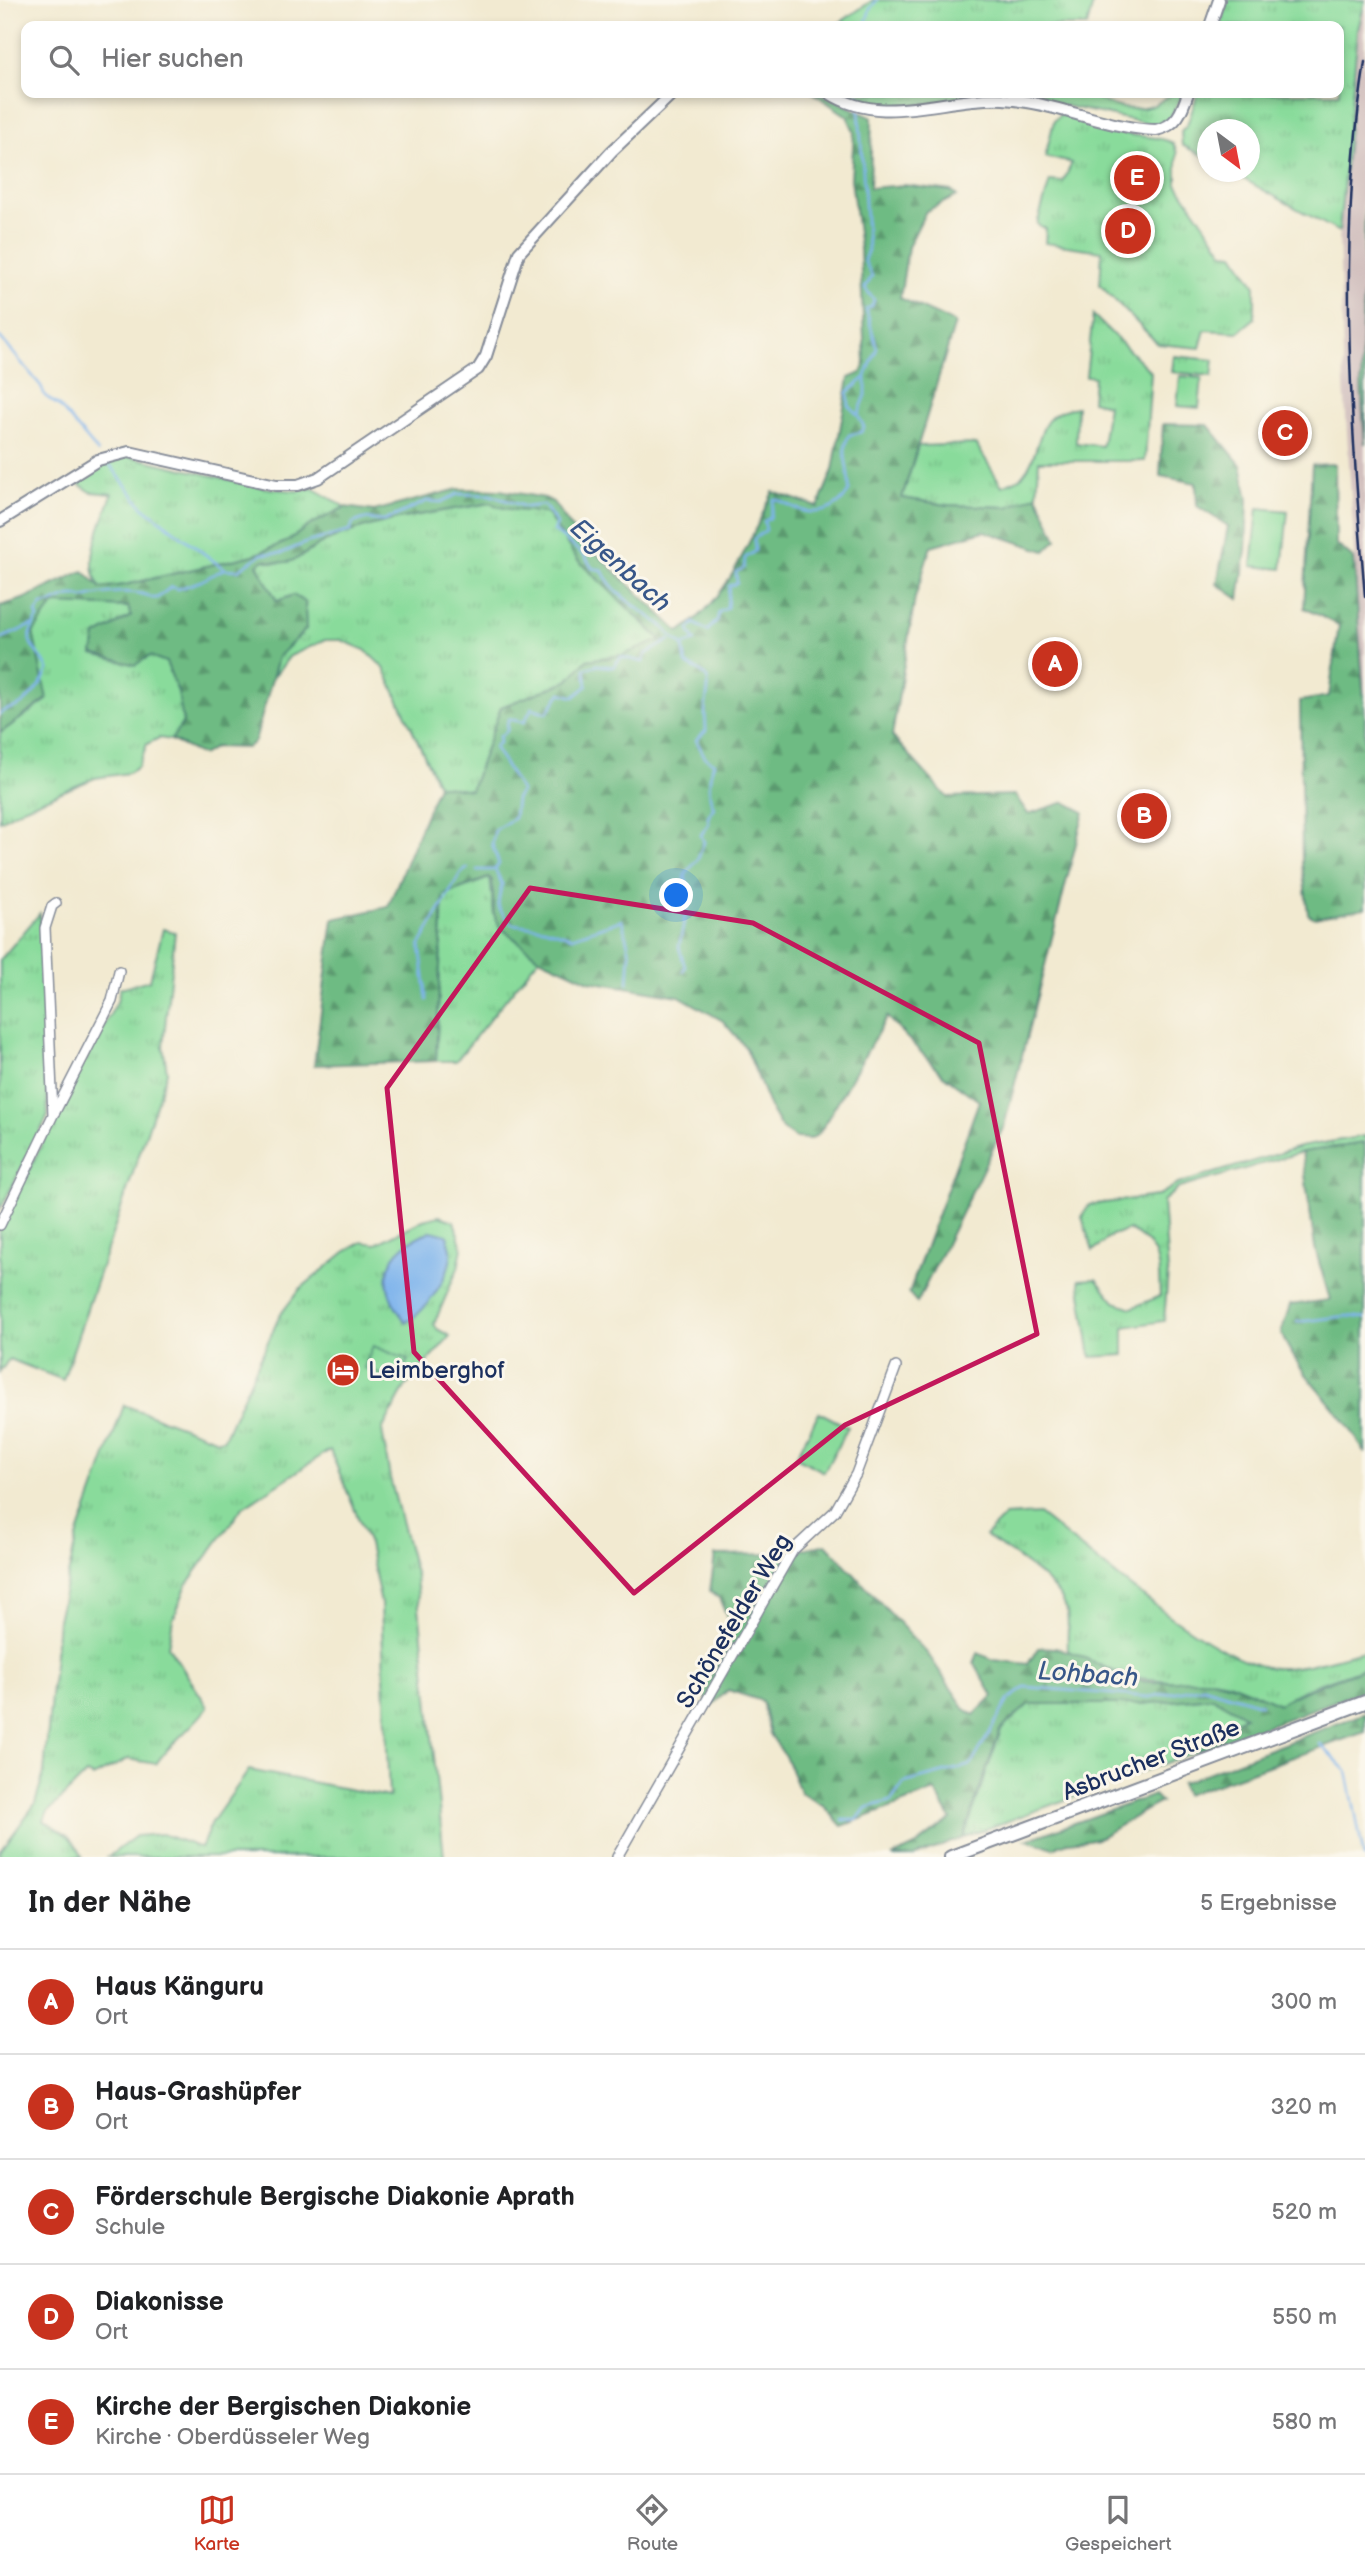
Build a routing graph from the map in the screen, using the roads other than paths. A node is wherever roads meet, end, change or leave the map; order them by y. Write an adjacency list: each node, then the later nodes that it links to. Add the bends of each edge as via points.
1 (1219, 0): 2 (street)
2 (1212, 21)
3 (668, 98): 6 (street, via 612,151 519,253 478,369 318,478 298,485 276,485 129,452 98,460)
4 (840, 98): 5 (street, via 868,108 910,110 1006,100 1171,130)
5 (1186, 98)
6 (0, 522)
7 (56, 903): 9 (street, via 44,928)
8 (119, 971): 9 (street, via 112,1001)
9 (53, 1115): 10 (street)
10 (0, 1225)
11 (896, 1367): 13 (street, Schönefelder Weg, via 856,1474 835,1511 793,1550)
12 (1365, 1702): 14 (main road, Asbrucher Straße)
13 (618, 1857)
14 (951, 1857)

